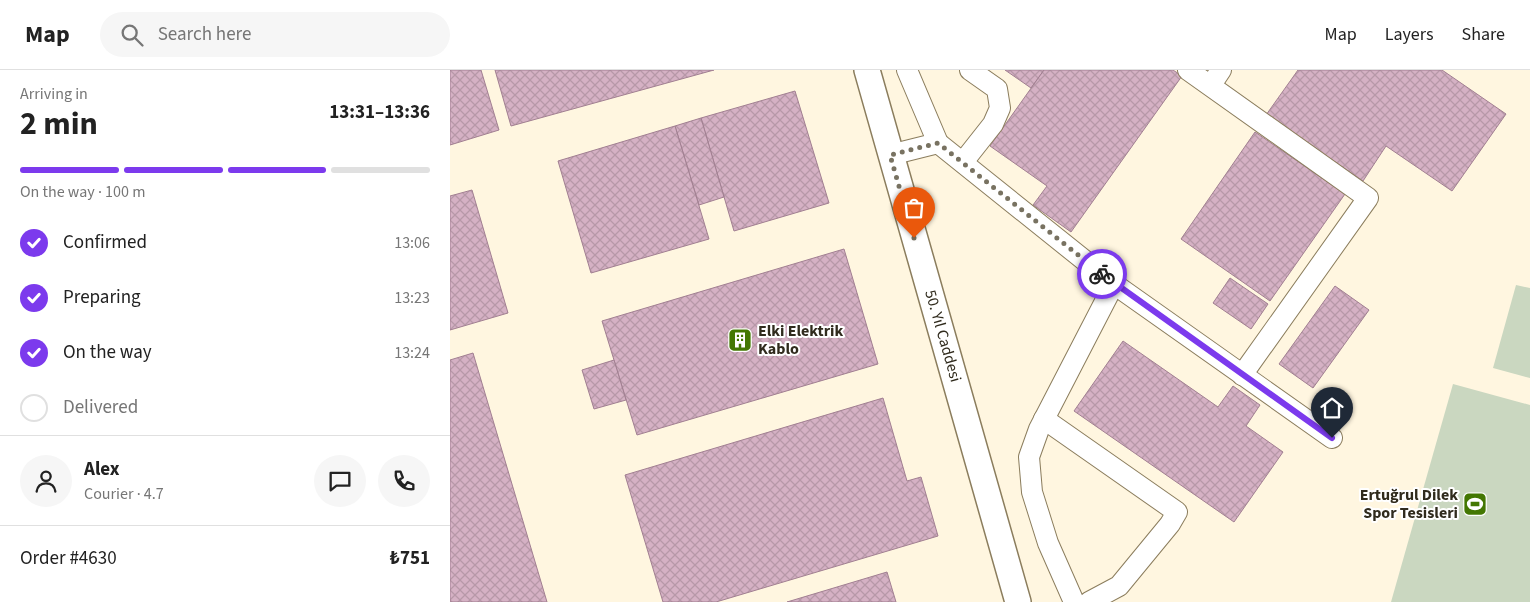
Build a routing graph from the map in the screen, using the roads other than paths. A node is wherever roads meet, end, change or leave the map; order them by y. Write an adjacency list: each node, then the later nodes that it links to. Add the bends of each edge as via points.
1 (867, 70): 7 (street, 50. Yıl Caddesi)
2 (970, 70): 8 (street, via 997,90 1000,108 993,124)
3 (1188, 70): 5 (street)
4 (910, 72): 6 (street)
5 (1216, 78): 10 (street, via 1368,198)
6 (938, 143): 7 (street); 8 (street)
7 (890, 155): 13 (street, 50. Yıl Caddesi)
8 (963, 162): 9 (street)
9 (1114, 284): 10 (street); 11 (street)
10 (1242, 375): 12 (street)
11 (1044, 419): 14 (street, via 1029,457 1032,492 1048,543); 15 (street, via 1177,512 1119,586)
12 (1332, 438)
13 (1018, 602)
14 (1074, 602)
15 (1089, 602)

